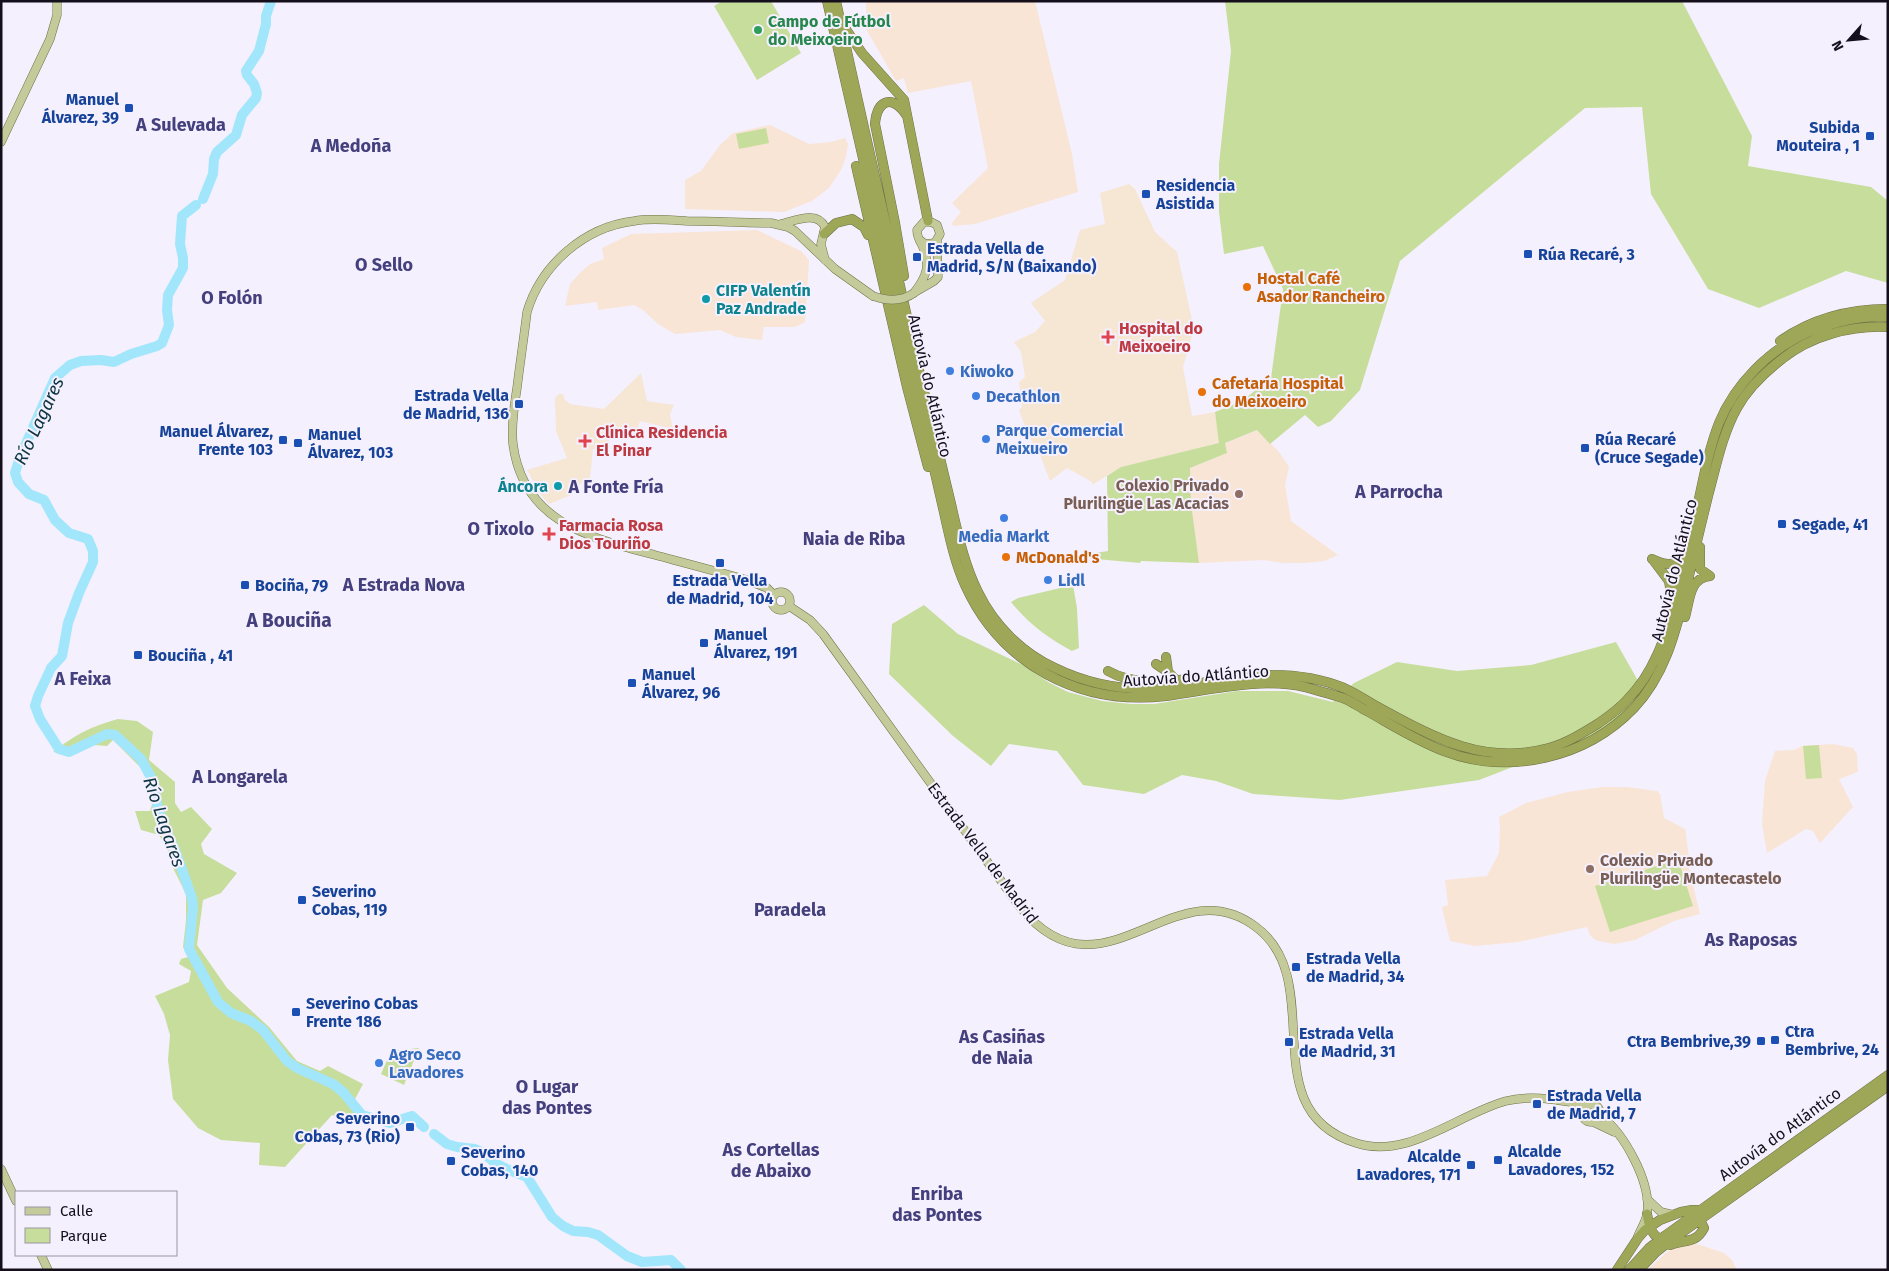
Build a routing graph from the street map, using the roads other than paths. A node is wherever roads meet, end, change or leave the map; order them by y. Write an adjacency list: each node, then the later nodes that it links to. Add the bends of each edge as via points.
1 (57, 1): 5 (main road, via 57,15 50,39)
2 (827, 1): 26 (highway, Autovía do Atlántico)
3 (836, 3): 4 (highway, via 846,31 900,94); 24 (highway, Autovía do Atlántico)
4 (907, 116): 8 (highway); 24 (highway, via 902,107 890,102 879,107 875,124 903,272 933,401)
5 (1, 142)
6 (856, 166): 16 (highway)
7 (804, 220): 9 (main road, Estrada Vella de Madrid); 10 (main road); 11 (main road, Estrada Vella de Madrid, via 814,217 821,220 825,227)
8 (928, 222): 12 (main road, via 919,227 917,234); 13 (main road, via 939,228)
9 (777, 224): 10 (main road, Estrada Vella de Madrid); 28 (main road, Estrada Vella de Madrid, via 634,220 600,230 568,250 543,276 531,299 512,426 517,461 528,486 544,509 566,525 619,546 747,580 767,588)
10 (800, 236): 14 (main road, Estrada Vella de Madrid)
11 (823, 236): 14 (main road, via 816,243); 16 (highway, via 842,220 855,220 867,232); 17 (main road, Estrada Vella de Madrid)
12 (920, 240): 13 (main road, via 928,244); 15 (main road)
13 (938, 240): 18 (main road, Estrada Vella de Madrid, via 938,276)
14 (807, 242): 17 (main road, Estrada Vella de Madrid)
15 (926, 256): 18 (main road, via 932,269); 19 (main road, via 928,266)
16 (877, 257): 26 (highway, via 906,387 928,467)
17 (825, 260): 19 (main road, Estrada Vella de Madrid, bridge, via 874,296 890,300)
18 (926, 286): 19 (main road, Estrada Vella de Madrid)
19 (914, 293)
20 (1888, 309): 23 (highway, via 1848,311 1809,324 1779,342)
21 (1888, 317): 23 (highway, Autovía do Atlántico, via 1864,316 1813,331 1791,341)
22 (1888, 327): 27 (highway, Autovía do Atlántico, via 1864,327 1817,339 1794,349 1749,389 1727,429)
23 (1754, 370): 25 (highway, Autovía do Atlántico, via 1729,403 1719,424)
24 (938, 450): 37 (highway, Autovía do Atlántico, via 963,554 976,588 1004,630 1036,658 1056,669 1113,688 1172,687 1251,675)
25 (1704, 476): 30 (highway, Autovía do Atlántico); 30 (highway, via 1694,498 1679,557 1675,563 1664,565 1652,559 1668,581)
26 (938, 486): 32 (highway, Autovía do Atlántico, via 959,570 973,601 989,625 1028,663 1085,691 1139,698 1257,684 1301,686 1346,699 1444,751 1479,760 1525,761 1568,751 1590,741 1617,722 1650,688)
27 (1700, 532): 32 (highway, Autovía do Atlántico); 32 (highway, via 1700,569 1710,576 1694,583 1681,633)
28 (774, 595): 29 (main road, Estrada Vella de Madrid, via 786,593 791,600); 29 (main road, Estrada Vella de Madrid, via 772,602 775,608 784,610)
29 (789, 606): 40 (main road, Estrada Vella de Madrid, via 810,620 823,634 1020,907 1046,932 1074,943 1104,944 1188,912 1210,910 1235,915 1264,934 1279,952 1287,972 1299,1087 1310,1110 1333,1132 1359,1144 1389,1146 1409,1142 1507,1101 1531,1098)
30 (1673, 610): 37 (highway, Autovía do Atlántico, via 1652,667 1628,699 1584,733 1548,748 1498,754 1463,748 1426,733 1344,688)
31 (1166, 657): 35 (highway)
32 (1667, 658)
33 (1156, 664): 35 (highway)
34 (1108, 671): 36 (highway, via 1134,680)
35 (1168, 672): 36 (highway)
36 (1176, 680): 37 (highway, via 1270,669)
37 (1317, 680)
38 (1888, 1075): 49 (highway, Autovía do Atlántico)
39 (1888, 1086): 52 (highway, Autovía do Atlántico)
40 (1563, 1102): 41 (main road, Estrada Vella de Madrid); 42 (main road, Estrada Vella de Madrid)
41 (1589, 1105): 42 (main road); 43 (main road, Estrada Vella de Madrid, via 1597,1107)
42 (1582, 1112): 44 (main road, Estrada Vella de Madrid, via 1586,1120)
43 (1600, 1115): 44 (main road); 45 (main road, Estrada Vella de Madrid)
44 (1593, 1122): 45 (main road, Estrada Vella de Madrid)
45 (1615, 1132): 48 (main road, Estrada Vella de Madrid, via 1633,1156)
46 (1, 1169): 47 (main road)
47 (15, 1199)
48 (1647, 1199): 50 (main road, Estrada Vella de Madrid); 51 (main road, via 1661,1212)
49 (1700, 1210): 51 (highway); 52 (highway, Autovía do Atlántico)
50 (1647, 1214): 53 (highway); 54 (main road)
51 (1675, 1215): 52 (highway); 53 (highway)
52 (1693, 1219): 55 (highway); 56 (highway, via 1704,1228 1701,1235 1696,1239)
53 (1650, 1227): 54 (highway); 55 (highway, via 1655,1236)
54 (1638, 1238): 60 (highway)
55 (1665, 1240): 56 (highway); 57 (highway); 61 (highway, via 1643,1254)
56 (1683, 1240): 57 (highway)
57 (1656, 1252): 62 (highway)
58 (41, 1256): 59 (main road)
59 (48, 1270)
60 (1618, 1270)
61 (1629, 1270)
62 (1639, 1270)

